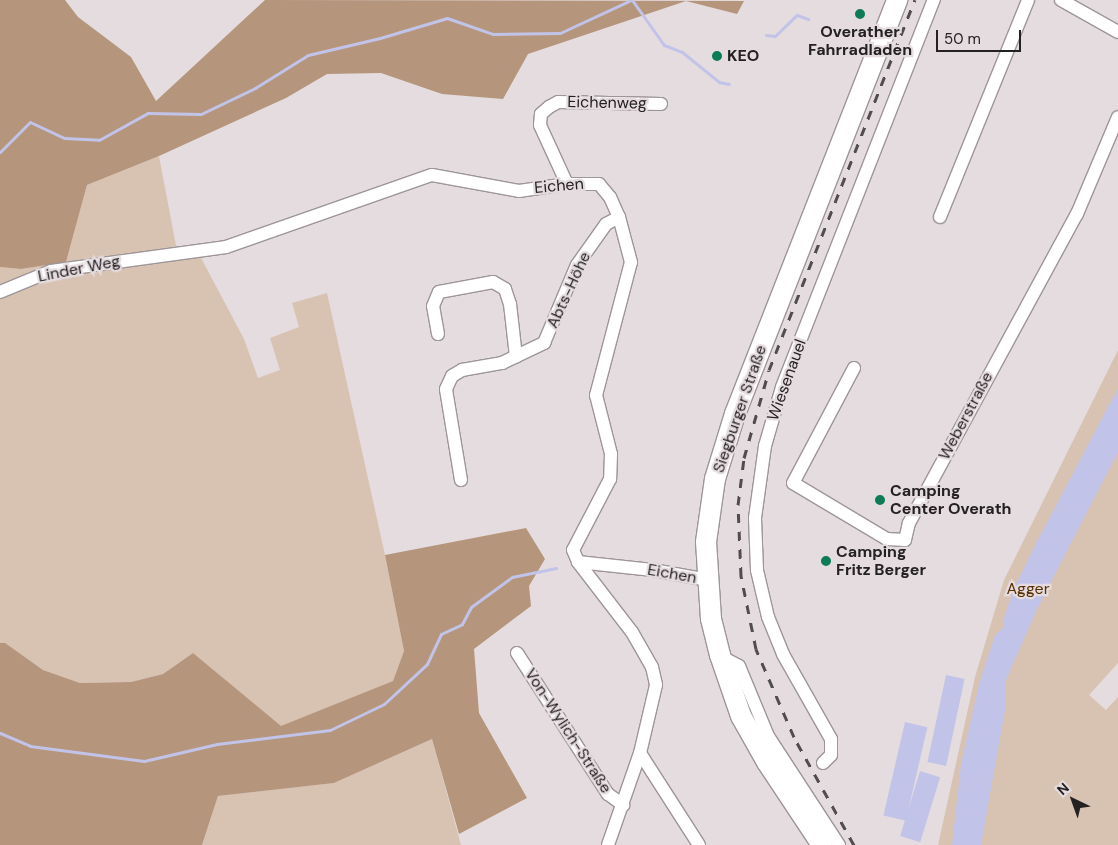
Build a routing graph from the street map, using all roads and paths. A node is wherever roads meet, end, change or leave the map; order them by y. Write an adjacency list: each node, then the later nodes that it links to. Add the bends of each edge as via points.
1 (897, 0): 18 (main road, Siegburger Straße, via 722,452 706,542)
2 (934, 0): 22 (street, Wiesenauel, via 782,388 765,446 755,518 756,570 768,617 783,654 831,739 831,755)
3 (1028, 0): 10 (street)
4 (1061, 0): 5 (street)
5 (1118, 32)
6 (661, 104): 8 (street, Eichenweg, via 558,102 549,107 542,114 540,125)
7 (1118, 117): 15 (street, Weberstraße, via 1077,214 909,523 905,540 887,539 793,483)
8 (567, 184): 9 (street, Eichen, via 599,184 610,196); 11 (street, Eichen, via 520,191 432,175 226,247)
9 (619, 217): 14 (street, Abts-Höhe, via 606,224 577,265 544,343); 17 (street, Eichen, via 629,248 629,276 596,395 611,454 610,472 605,492 575,542 573,550)
10 (940, 217)
11 (160, 255): 12 (street, Linder Weg, via 51,271)
12 (0, 292)
13 (438, 334): 14 (street, via 433,306 439,292 493,282 504,289 510,304)
14 (516, 357): 16 (street, Abts-Höhe, via 462,370 452,376 446,389)
15 (854, 368)
16 (461, 480)
17 (581, 567): 18 (street, Eichen, via 653,570); 21 (street, via 618,612 655,676 653,702)
18 (708, 580): 20 (main road, Siegburger Straße)
19 (517, 653): 25 (street, Von-Wylich-Straße, via 608,794)
20 (720, 655): 24 (street, via 739,666 757,714); 28 (main road, Siegburger Straße, via 742,716 767,762)
21 (640, 753): 25 (street); 27 (street)
22 (823, 763)
23 (806, 772): 24 (street)
24 (795, 780): 29 (street)
25 (623, 805): 26 (street)
26 (608, 845)
27 (699, 845)
28 (822, 845)
29 (839, 845)

